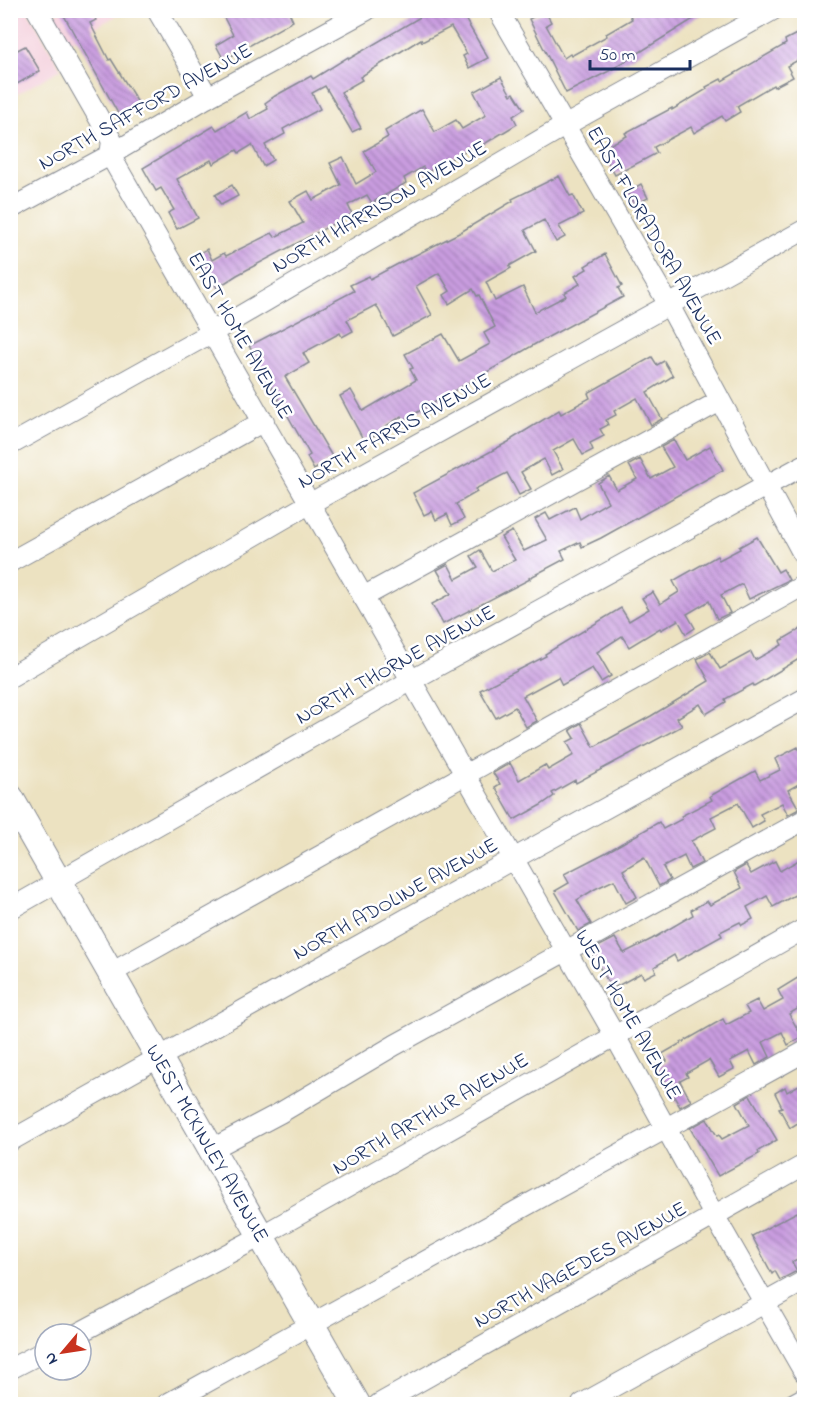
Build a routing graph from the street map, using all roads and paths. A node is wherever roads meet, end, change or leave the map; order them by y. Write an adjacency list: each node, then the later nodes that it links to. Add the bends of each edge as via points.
1 (38, 10): 8 (street, EAST HOME AVENUE, via 111,141)
2 (157, 10): 6 (street)
3 (367, 10): 6 (street, NORTH SAFFORD AVENUE)
4 (498, 10): 7 (street, EAST FLORADORA AVENUE)
5 (773, 10): 7 (street, NORTH HARRISON AVENUE)
6 (208, 97): 8 (street, NORTH SAFFORD AVENUE)
7 (566, 126): 11 (street, EAST FLORADORA AVENUE); 12 (street, NORTH HARRISON AVENUE)
8 (110, 154): 9 (street, NORTH SAFFORD AVENUE); 12 (street, EAST HOME AVENUE)
9 (10, 209)
10 (804, 230): 11 (street, NORTH FARRIS AVENUE)
11 (669, 305): 13 (street, EAST FLORADORA AVENUE); 18 (street, NORTH FARRIS AVENUE)
12 (211, 333): 14 (street, EAST HOME AVENUE); 15 (street, NORTH HARRISON AVENUE)
13 (720, 401): 17 (street, EAST FLORADORA AVENUE); 22 (street)
14 (264, 421): 18 (street, EAST HOME AVENUE); 20 (street)
15 (10, 445)
16 (804, 465): 17 (street, NORTH THORNE AVENUE)
17 (767, 486): 19 (street, EAST FLORADORA AVENUE); 24 (street, NORTH THORNE AVENUE)
18 (309, 504): 22 (street, EAST HOME AVENUE); 23 (street, NORTH FARRIS AVENUE)
19 (804, 556)
20 (10, 562)
21 (804, 585): 26 (street)
22 (363, 597): 24 (street, EAST HOME AVENUE)
23 (10, 677)
24 (412, 680): 26 (street, WEST HOME AVENUE); 30 (street, NORTH THORNE AVENUE)
25 (804, 699): 29 (street, NORTH ADOLINE AVENUE)
26 (465, 774): 29 (street, WEST HOME AVENUE); 34 (street)
27 (10, 797): 30 (main road, WEST MCKINLEY AVENUE)
28 (804, 820): 33 (street)
29 (513, 859): 33 (street, WEST HOME AVENUE); 37 (street, NORTH ADOLINE AVENUE)
30 (59, 881): 31 (street, NORTH THORNE AVENUE); 34 (main road, WEST MCKINLEY AVENUE)
31 (10, 909)
32 (804, 929): 35 (street, NORTH ARTHUR AVENUE)
33 (566, 951): 35 (street, WEST HOME AVENUE); 40 (street)
34 (111, 973): 37 (main road, WEST MCKINLEY AVENUE)
35 (615, 1035): 38 (street, WEST HOME AVENUE); 43 (street, NORTH ARTHUR AVENUE)
36 (804, 1052): 38 (street)
37 (160, 1059): 39 (street, NORTH ADOLINE AVENUE); 40 (main road, WEST MCKINLEY AVENUE)
38 (666, 1129): 42 (street, WEST HOME AVENUE); 47 (street)
39 (10, 1141)
40 (212, 1149): 43 (main road, WEST MCKINLEY AVENUE)
41 (804, 1165): 42 (street, NORTH VAGEDES AVENUE)
42 (714, 1215): 45 (street, WEST HOME AVENUE); 54 (street, NORTH VAGEDES AVENUE)
43 (261, 1236): 46 (street, NORTH ARTHUR AVENUE); 47 (main road, WEST MCKINLEY AVENUE)
44 (804, 1281): 45 (street)
45 (765, 1303): 50 (street, WEST HOME AVENUE); 55 (street)
46 (93, 1325)
47 (312, 1325): 52 (street); 53 (main road, WEST MCKINLEY AVENUE)
48 (33, 1357): 49 (street)
49 (10, 1369)
50 (804, 1372)
51 (804, 1398): 56 (street)
52 (168, 1404)
53 (357, 1404)
54 (379, 1404)
55 (582, 1404)
56 (793, 1404)

